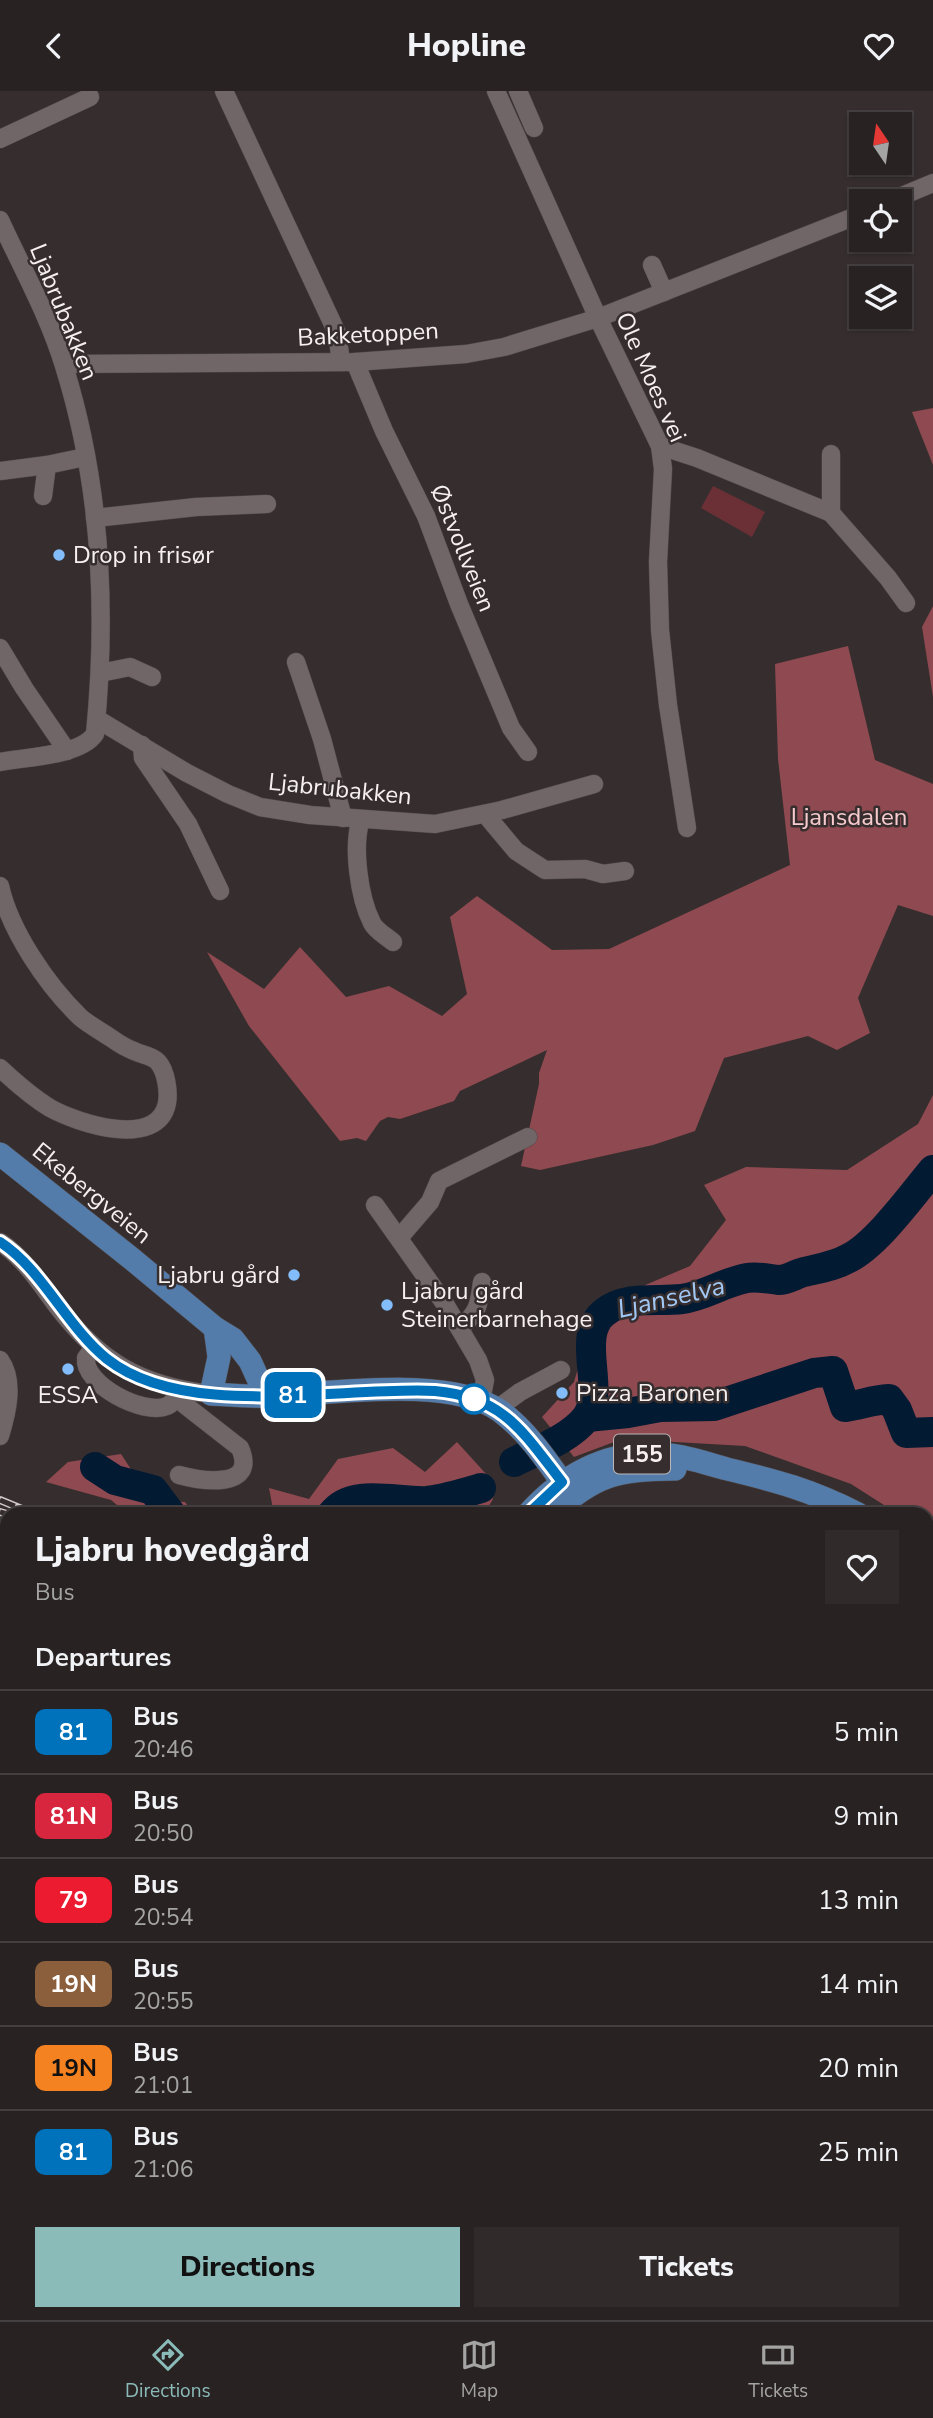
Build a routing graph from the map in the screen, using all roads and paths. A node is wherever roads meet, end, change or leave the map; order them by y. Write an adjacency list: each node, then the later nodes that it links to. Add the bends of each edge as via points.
1 (224, 91): 14 (street, Østvollveien)
2 (496, 91): 13 (street, Ole Moes vei)
3 (518, 91): 5 (street)
4 (90, 97): 6 (street)
5 (534, 128)
6 (0, 139)
7 (933, 184): 8 (street)
8 (912, 194)
9 (849, 218): 12 (street, Bakketoppen)
10 (0, 220): 15 (street, Ljabrubakken)
11 (652, 265): 12 (street)
12 (664, 292): 13 (street, Bakketoppen)
13 (598, 318): 14 (street, Bakketoppen, via 466,354); 16 (street, Ole Moes vei)
14 (348, 362): 15 (street, Bakketoppen); 33 (street, Østvollveien, via 433,534 511,728)
15 (64, 364): 18 (street, Ljabrubakken)
16 (660, 446): 23 (street); 38 (street, Ole Moes vei, via 658,593 667,705)
17 (831, 454): 23 (street)
18 (85, 457): 19 (street); 24 (street, Ljabrubakken)
19 (47, 465): 20 (street); 21 (street)
20 (0, 471)
21 (43, 496)
22 (267, 505): 24 (street)
23 (831, 513): 25 (street)
24 (95, 518): 28 (street, Ljabrubakken, via 102,602)
25 (905, 603)
26 (0, 647): 32 (street)
27 (296, 662): 37 (street)
28 (100, 673): 29 (street, via 130,667); 30 (street, Ljabrubakken)
29 (152, 677)
30 (97, 719): 31 (street, Ljabrubakken); 32 (street, Ljabrubakken, via 89,743)
31 (142, 745): 37 (street, Ljabrubakken, via 228,795 260,807); 41 (street, via 143,758 188,824)
32 (67, 751): 34 (street, Ljabrubakken)
33 (528, 752)
34 (0, 762)
35 (594, 784): 36 (street, Ljabrubakken)
36 (485, 814): 37 (street, Ljabrubakken, via 435,824); 39 (street, via 516,851 545,870)
37 (352, 819): 42 (street, via 372,924)
38 (687, 828)
39 (625, 871)
40 (0, 886): 43 (street, via 4,905 36,961 81,1018 158,1061 166,1084 165,1111 146,1127 101,1127 50,1107)
41 (220, 891)
42 (393, 941)
43 (0, 1068)
44 (528, 1137): 47 (street, via 439,1181 430,1202)
45 (0, 1154): 50 (main road, Ekebergveien)
46 (375, 1205): 47 (street)
47 (399, 1238): 51 (street)
48 (0, 1242): 52 (street, via 25,1264)
49 (482, 1282): 51 (street, via 479,1307)
50 (215, 1328): 56 (main road, via 219,1357); 57 (main road, Ekebergveien, via 240,1346)
51 (460, 1328): 58 (street, via 484,1373)
52 (94, 1347): 55 (street, via 126,1371); 55 (street, via 86,1358 88,1371 128,1402 144,1408 166,1406)
53 (0, 1360): 59 (street, via 9,1389)
54 (561, 1370): 58 (street)
55 (183, 1390): 56 (street); 61 (street, via 185,1405 240,1448 244,1466 238,1474 213,1482)
56 (211, 1394): 57 (main road)
57 (266, 1396): 58 (main road, via 425,1390 454,1393)
58 (489, 1405): 62 (main road, via 517,1425)
59 (0, 1436)
60 (727, 1469): 62 (main road, 155, via 650,1469 610,1489); 62 (main road, 155, via 681,1457 639,1454 597,1462); 64 (main road, 155, via 786,1483)
61 (179, 1475)
62 (570, 1497): 63 (main road, 155)
63 (545, 1507)
64 (837, 1507)

